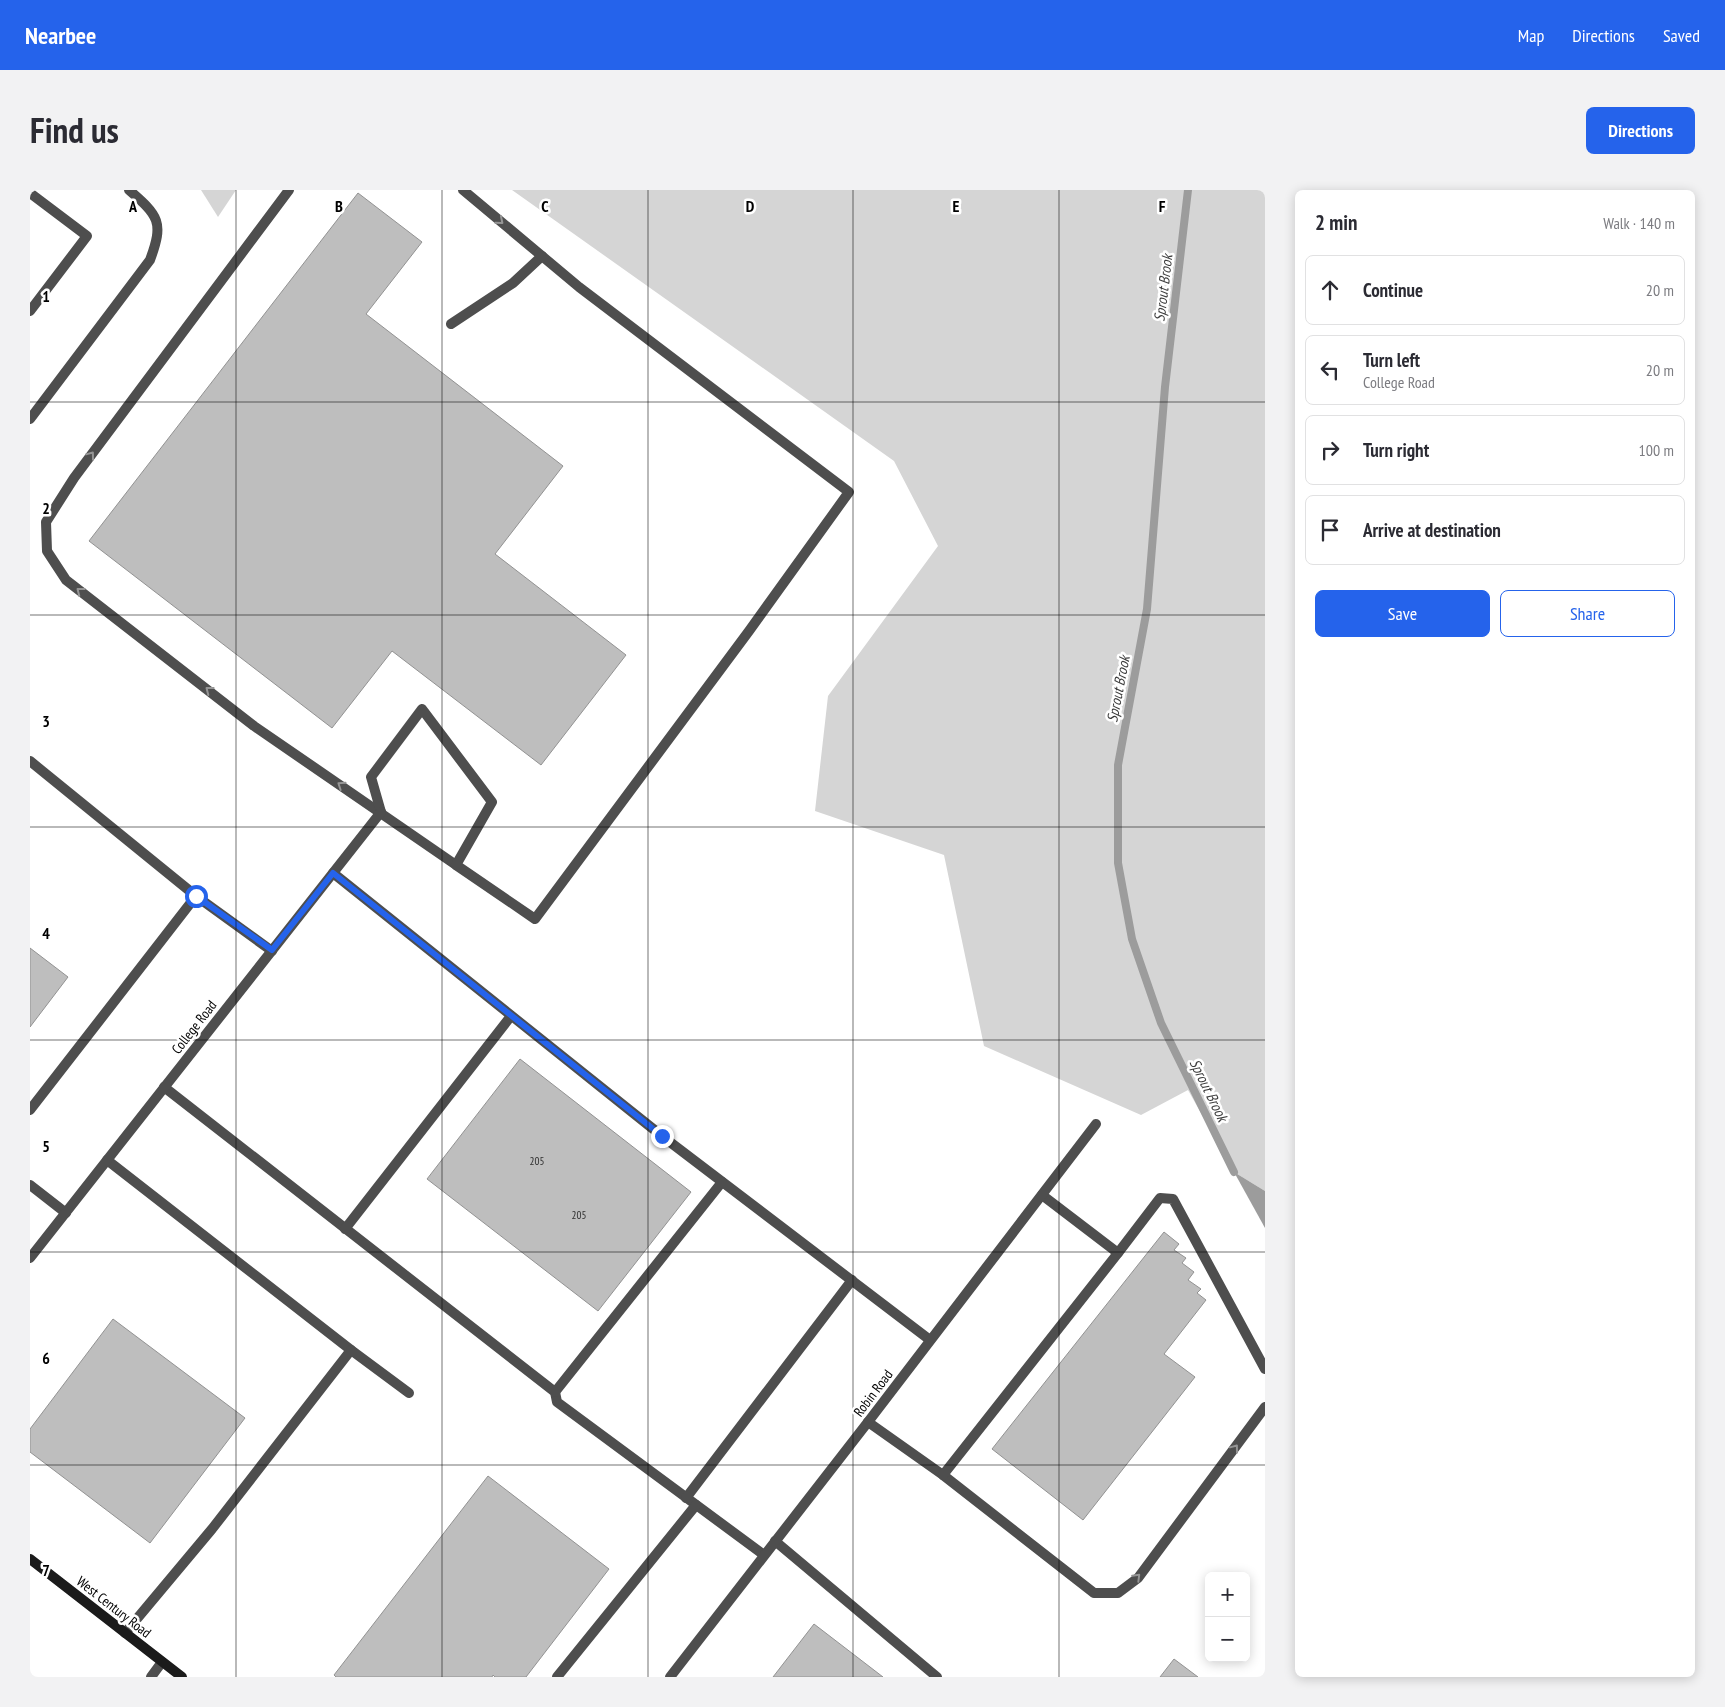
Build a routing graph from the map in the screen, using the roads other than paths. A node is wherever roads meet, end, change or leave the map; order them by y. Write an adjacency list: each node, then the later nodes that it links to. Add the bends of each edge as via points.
1 (129, 190): 8 (street, via 158,220 158,239 150,260)
2 (289, 190): 10 (street, one-way to 2, via 254,726 122,624 66,580 47,551 46,522 74,478)
3 (463, 190): 5 (street, one-way to 5)
4 (30, 193): 6 (street, via 87,236)
5 (542, 256): 7 (street, via 514,283); 11 (street, via 849,492 534,919)
6 (30, 312)
7 (451, 324)
8 (30, 420)
9 (30, 761): 13 (street)
10 (381, 812): 11 (street); 11 (street, via 371,777 422,708 492,802); 12 (street, College Road)
11 (456, 865)
12 (333, 873): 14 (street, College Road); 15 (street)
13 (196, 896): 14 (street); 17 (street)
14 (272, 950): 16 (street, College Road)
15 (511, 1016): 20 (street); 24 (street)
16 (164, 1087): 19 (street, College Road); 24 (street)
17 (30, 1110)
18 (1096, 1124): 22 (street, Robin Road)
19 (107, 1160): 23 (street, College Road); 29 (street)
20 (722, 1182): 27 (street); 31 (street)
21 (30, 1185): 23 (street)
22 (1042, 1195): 25 (street); 28 (street, Robin Road)
23 (66, 1213): 26 (street, College Road)
24 (345, 1229): 31 (street)
25 (1118, 1253): 30 (street, via 1160,1198 1173,1199); 35 (street)
26 (30, 1258)
27 (852, 1280): 28 (street); 36 (street)
28 (930, 1340): 34 (street, Robin Road)
29 (351, 1350): 32 (street); 41 (street, via 212,1529)
30 (1265, 1369)
31 (555, 1392): 36 (street, via 557,1402)
32 (409, 1393)
33 (1265, 1408): 35 (street, one-way to 33, via 1094,1593 1118,1593 1138,1578)
34 (868, 1422): 35 (street); 38 (street, Robin Road)
35 (944, 1474)
36 (686, 1498): 37 (street)
37 (696, 1505): 39 (street); 45 (street)
38 (775, 1541): 39 (street, Robin Road); 47 (street)
39 (764, 1555): 46 (street, Robin Road)
40 (30, 1558): 41 (main road, West Century Road)
41 (125, 1633): 42 (main road, West Century Road)
42 (162, 1662): 43 (street); 44 (main road, West Century Road)
43 (150, 1677)
44 (182, 1677)
45 (557, 1677)
46 (670, 1677)
47 (937, 1677)

